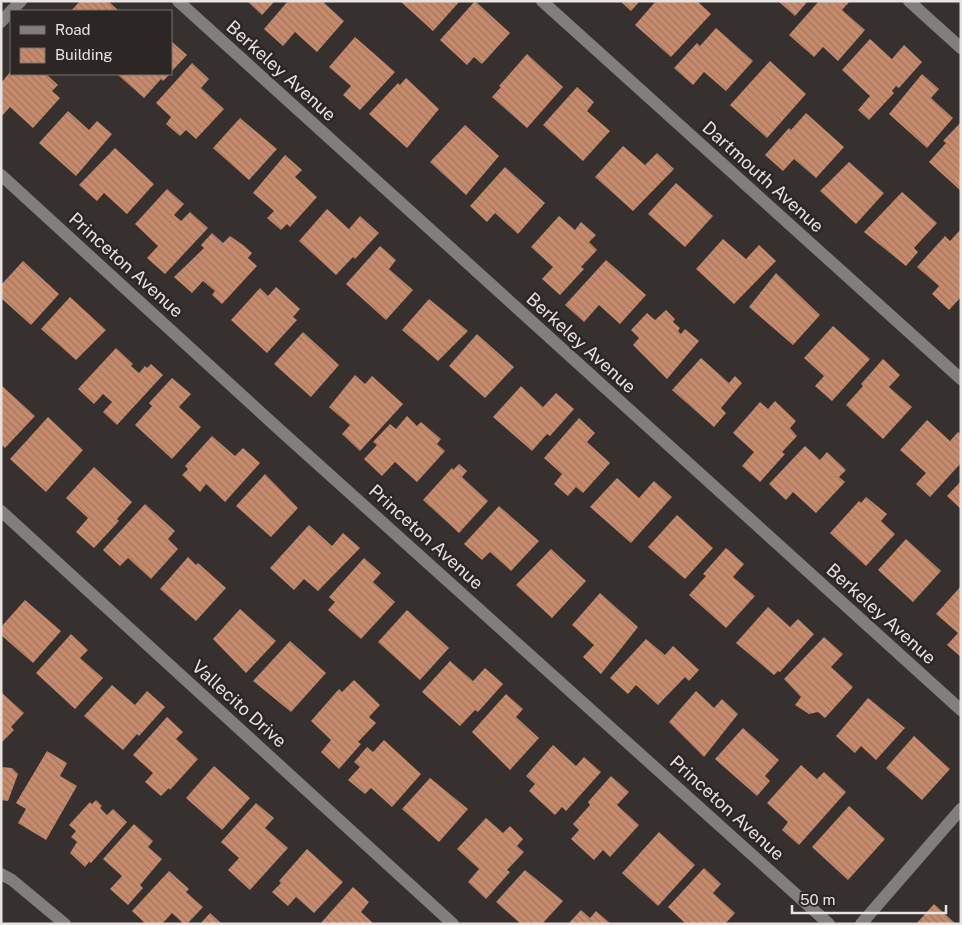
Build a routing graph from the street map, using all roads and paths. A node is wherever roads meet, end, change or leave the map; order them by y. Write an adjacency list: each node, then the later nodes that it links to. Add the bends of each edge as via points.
1 (178, 1): 12 (street, Berkeley Avenue)
2 (542, 1): 10 (street, Dartmouth Avenue)
3 (909, 1): 8 (street)
4 (1, 7): 5 (street)
5 (14, 8)
6 (10, 12): 7 (street)
7 (1, 22)
8 (961, 48)
9 (1, 175): 17 (street, Princeton Avenue)
10 (961, 380)
11 (1, 511): 16 (street, Vallecito Drive)
12 (961, 710)
13 (961, 808): 18 (street)
14 (1, 874): 15 (street)
15 (65, 924)
16 (453, 924)
17 (829, 924)
18 (861, 924)

